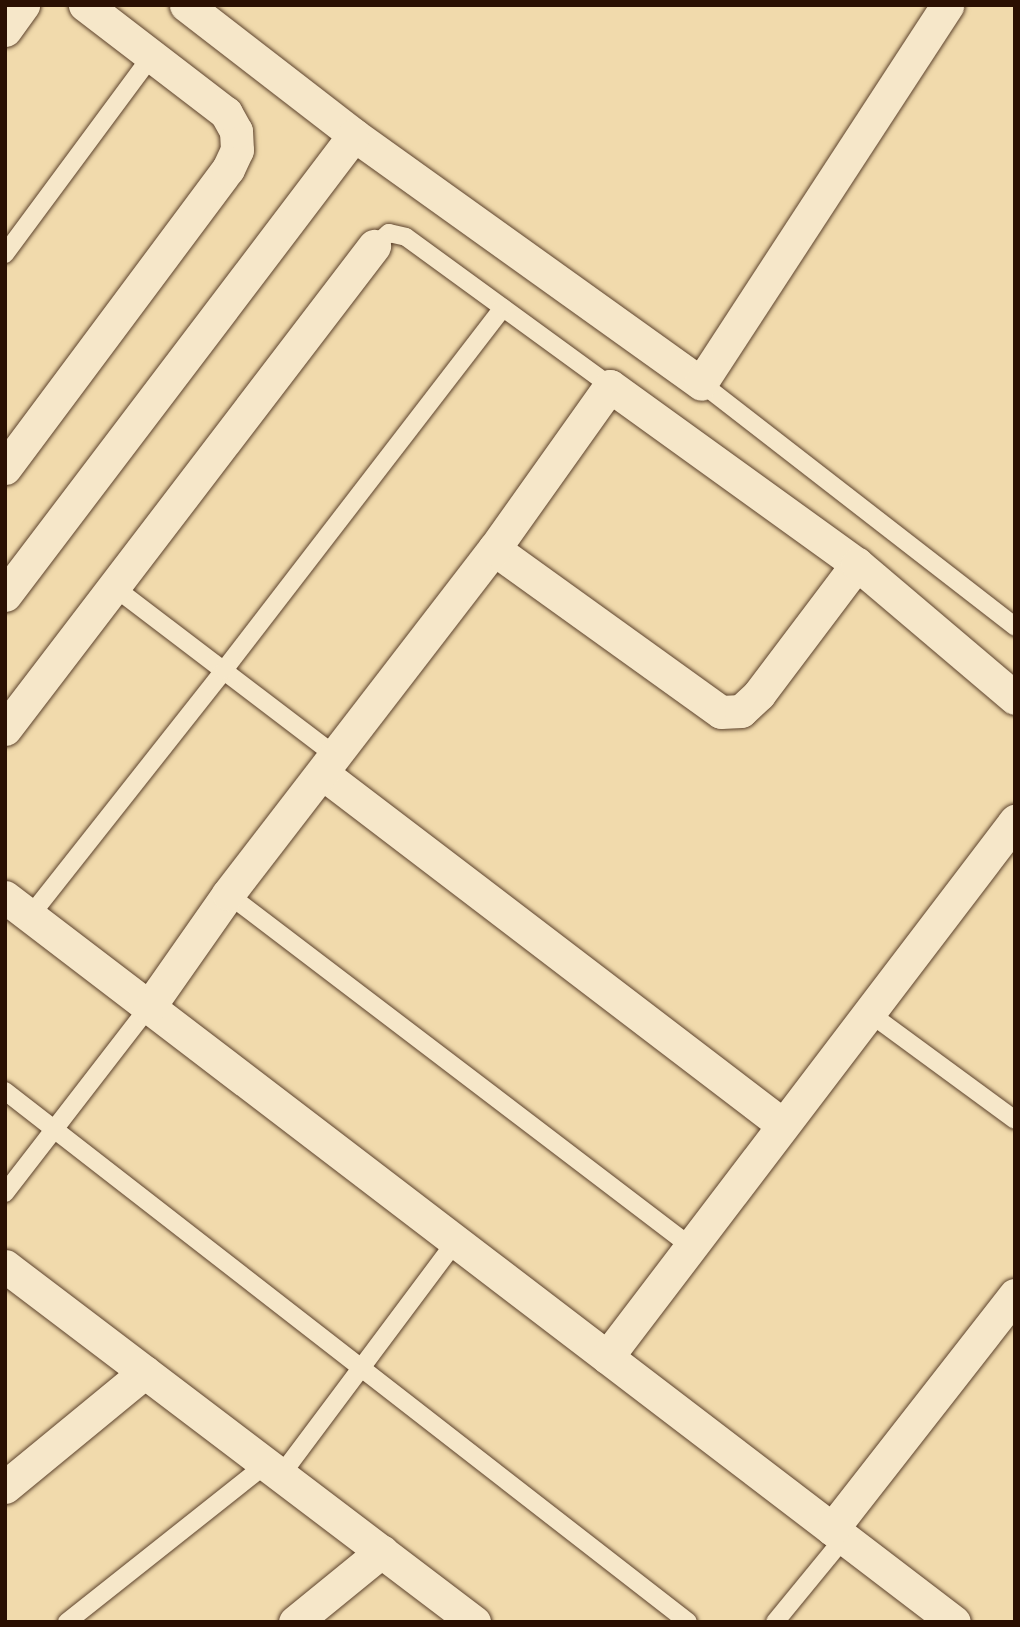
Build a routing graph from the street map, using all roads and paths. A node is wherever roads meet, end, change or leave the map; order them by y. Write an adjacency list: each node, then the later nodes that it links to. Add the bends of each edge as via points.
1 (23, 5): 5 (street)
2 (85, 5): 6 (street)
3 (186, 5): 7 (street)
4 (947, 5): 11 (street)
5 (5, 30)
6 (151, 57): 9 (lane); 13 (street, via 226,113 236,131 237,150 228,169)
7 (354, 135): 11 (street); 17 (street)
8 (374, 246): 10 (lane, via 389,233 407,236); 16 (street)
9 (5, 254)
10 (503, 308): 12 (lane); 19 (lane)
11 (701, 383): 18 (lane)
12 (610, 386): 14 (street); 15 (street)
13 (5, 468)
14 (494, 549): 15 (street, via 721,712 741,711 759,694); 22 (street)
15 (857, 564): 20 (street)
16 (114, 587): 19 (lane); 21 (street)
17 (5, 595)
18 (1015, 627)
19 (224, 670): 22 (lane); 25 (lane)
20 (1015, 698)
21 (5, 729)
22 (329, 765): 24 (street); 30 (street)
23 (1015, 821): 27 (street)
24 (228, 894): 26 (street); 34 (lane)
25 (17, 906): 26 (street)
26 (149, 1007): 31 (lane); 33 (street)
27 (868, 1012): 29 (lane); 30 (street)
28 (5, 1091): 31 (lane)
29 (1015, 1120)
30 (782, 1124): 34 (street)
31 (53, 1129): 32 (lane); 38 (lane)
32 (5, 1193)
33 (456, 1241): 37 (street); 38 (lane)
34 (689, 1245): 37 (street)
35 (11, 1279): 39 (street)
36 (1015, 1295): 42 (street)
37 (607, 1357): 42 (street)
38 (361, 1370): 40 (lane); 47 (lane)
39 (145, 1372): 40 (street); 41 (street)
40 (274, 1469): 43 (street); 44 (lane)
41 (5, 1487)
42 (838, 1533): 48 (lane); 49 (street)
43 (382, 1552): 45 (street); 46 (street)
44 (67, 1622)
45 (295, 1622)
46 (474, 1622)
47 (688, 1622)
48 (775, 1622)
49 (954, 1622)

